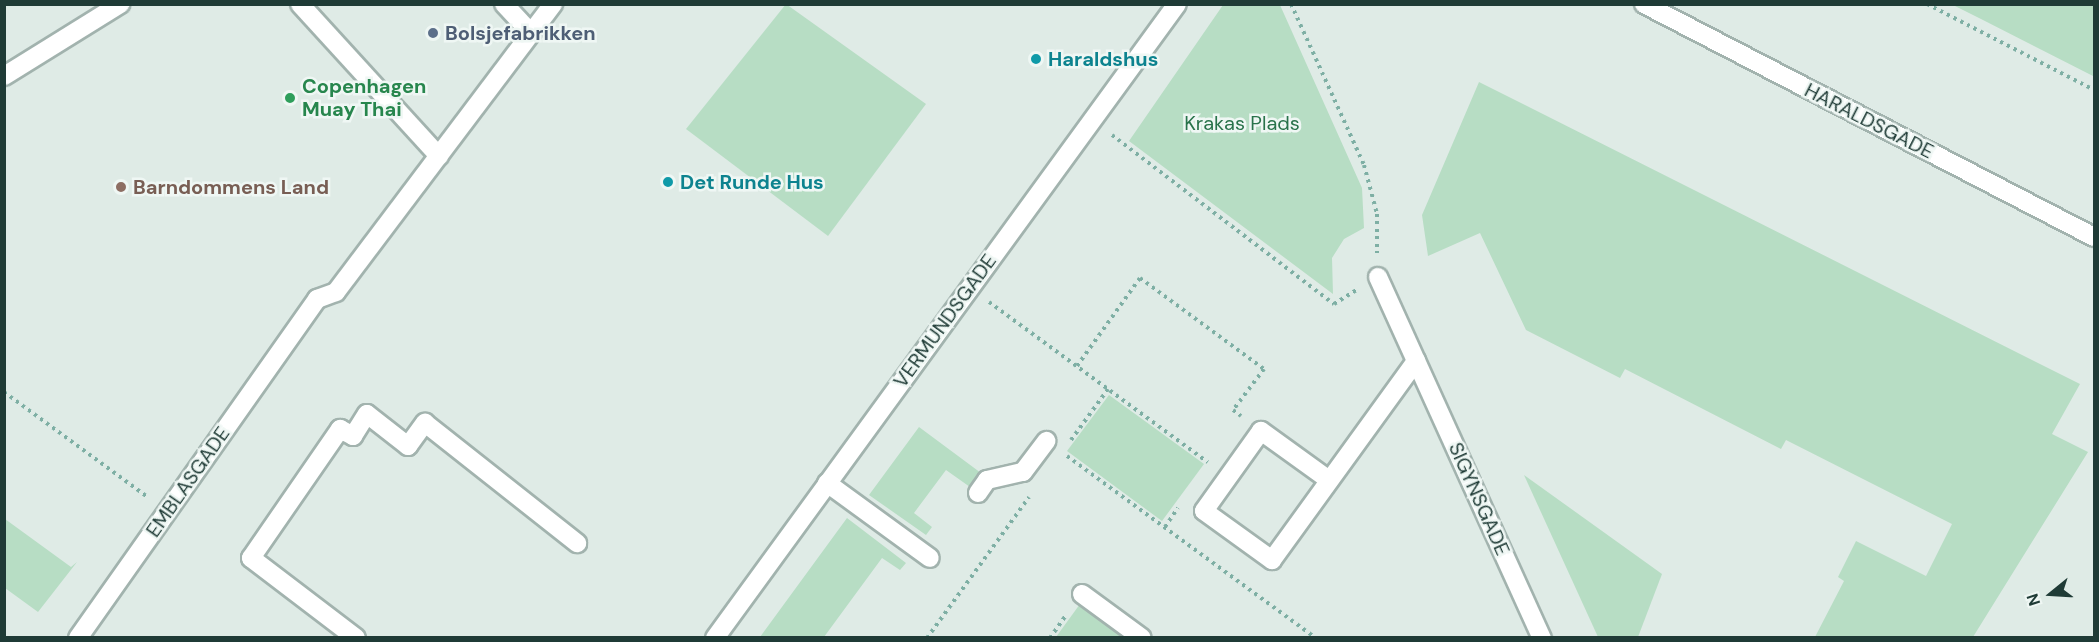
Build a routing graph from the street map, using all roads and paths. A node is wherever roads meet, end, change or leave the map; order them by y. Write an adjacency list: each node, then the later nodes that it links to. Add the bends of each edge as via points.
1 (120, 4): 10 (street)
2 (300, 4): 13 (street)
3 (504, 4): 9 (street)
4 (553, 4): 9 (street, EMBLASGADE)
5 (1177, 4): 12 (street, VERMUNDSGADE)
6 (1290, 4): 15 (path, via 1364,165 1377,214)
7 (1644, 4): 14 (street, HARALDSGADE)
8 (1927, 4): 11 (path)
9 (531, 33): 13 (street, EMBLASGADE)
10 (4, 76)
11 (2094, 90)
12 (1091, 119): 15 (path, via 1334,304); 16 (street, VERMUNDSGADE)
13 (439, 156): 29 (street, EMBLASGADE, via 336,292 317,299)
14 (2094, 237)
15 (1377, 277): 17 (street, SIGYNSGADE)
16 (969, 287): 18 (path); 26 (street, VERMUNDSGADE)
17 (1416, 361): 25 (street); 39 (street, SIGYNSGADE)
18 (1077, 366): 19 (path); 21 (path, via 1140,278 1264,369 1233,410)
19 (1108, 389): 23 (path); 24 (path)
20 (4, 392): 29 (path)
21 (1261, 431): 24 (street); 25 (street)
22 (1046, 441): 23 (path); 28 (street, via 1023,472 987,480)
23 (1062, 452): 38 (path)
24 (1228, 476): 25 (street, via 1204,511 1272,560)
25 (1329, 480)
26 (827, 483): 31 (street); 35 (street, VERMUNDSGADE)
27 (1035, 489): 36 (path)
28 (978, 493)
29 (167, 512): 33 (street, EMBLASGADE)
30 (577, 543): 34 (street, via 425,423 408,446 368,414 353,436 340,429 251,558)
31 (930, 558)
32 (1082, 594): 37 (street)
33 (78, 638)
34 (356, 638)
35 (715, 638)
36 (927, 638)
37 (1142, 638)
38 (1316, 638)
39 (1542, 638)

